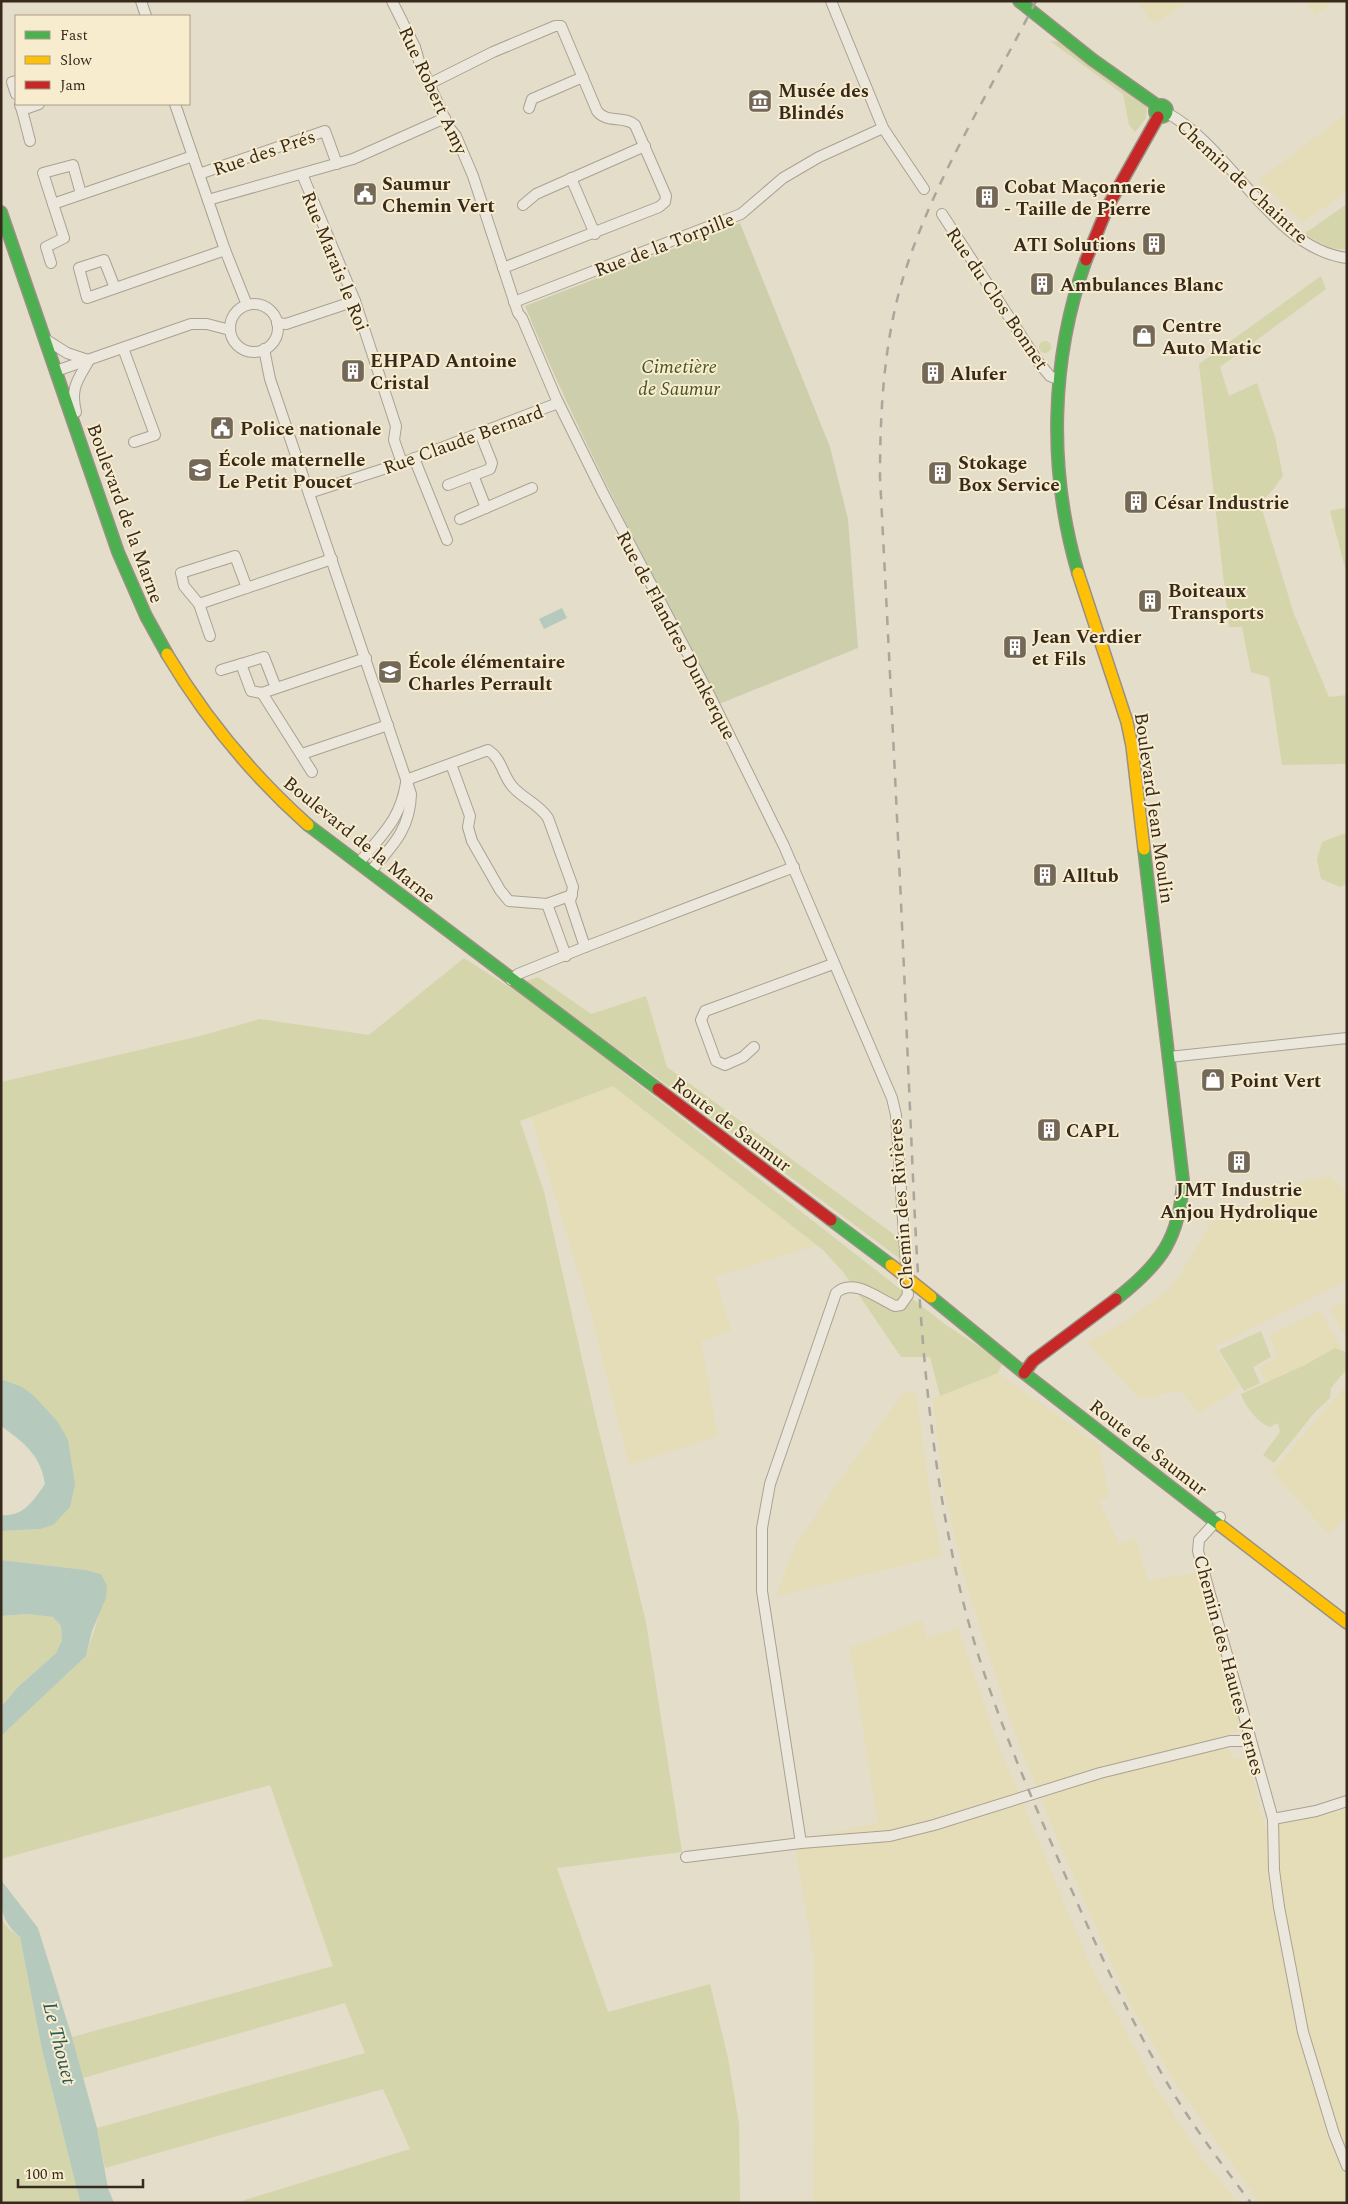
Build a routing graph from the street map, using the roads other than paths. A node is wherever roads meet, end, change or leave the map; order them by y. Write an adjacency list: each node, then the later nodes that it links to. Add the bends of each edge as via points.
1 (141, 1): 6 (street)
2 (392, 1): 10 (street, Rue Robert Amy)
3 (831, 1): 18 (street)
4 (1019, 1): 7 (main road)
5 (1031, 1): 7 (main road)
6 (146, 15)
7 (1099, 63): 16 (main road)
8 (583, 77): 10 (street, via 564,31 561,26 555,26); 15 (street, via 532,99); 20 (street, via 600,115 632,122)
9 (15, 81): 11 (street, via 12,82)
10 (429, 84): 17 (street, Rue Robert Amy)
11 (15, 91)
12 (34, 105): 14 (street)
13 (175, 105): 21 (street)
14 (21, 107): 19 (street)
15 (529, 108)
16 (1161, 112): 35 (street, Chemin de Chaintre, via 1180,120 1200,135 1286,226 1318,249); 49 (main road, Boulevard Jean Moulin, via 1094,235 1073,299)
17 (445, 118): 22 (street, Rue des Prés); 37 (street, Rue Robert Amy, via 473,176)
18 (883, 128): 26 (street); 40 (street, Rue de la Torpille, via 819,157 783,178 741,214)
19 (30, 141)
20 (645, 146): 25 (street); 33 (street, via 666,196 665,202)
21 (193, 156): 23 (street); 27 (street)
22 (337, 164): 23 (street, Rue des Prés, via 325,131); 24 (street, Rue des Prés)
23 (199, 174): 28 (street)
24 (302, 174): 28 (street, Rue des Prés); 39 (street, Rue Marais le Roi)
25 (571, 178): 30 (street, via 536,194); 33 (street)
26 (924, 188)
27 (81, 194): 29 (street); 29 (street, via 73,165 43,173)
28 (208, 200): 34 (street)
29 (53, 204): 36 (street, via 64,238 46,247)
30 (523, 205)
31 (1, 212): 44 (main road, Boulevard de la Marne)
32 (942, 214): 49 (street, Rue du Clos Bonnet, via 1040,363 1050,376)
33 (595, 234): 37 (street)
34 (225, 250): 38 (street); 41 (street)
35 (1347, 258)
36 (51, 263)
37 (502, 268): 40 (street, Rue Robert Amy)
38 (115, 288)
39 (355, 301): 42 (street, via 286,324); 55 (street, Rue Marais le Roi, via 396,426 394,440)
40 (514, 302): 50 (street, Rue Robert Amy)
41 (247, 305): 42 (street, via 262,305 270,310); 43 (street, via 234,314)
42 (277, 323): 46 (street, via 275,339)
43 (230, 330): 45 (street, via 191,324); 46 (street, via 241,348)
44 (45, 339): 47 (street, via 67,354); 48 (main road, Boulevard de la Marne)
45 (123, 348): 47 (street); 53 (street, via 155,435)
46 (264, 349): 59 (street, via 270,379)
47 (89, 360): 48 (street); 51 (street, via 74,388)
48 (56, 370): 51 (main road, Boulevard de la Marne)
49 (1058, 379): 88 (main road, Boulevard Jean Moulin, via 1056,432 1061,496 1073,558 1116,681 1128,727)
50 (558, 403): 52 (street, Rue Claude Bernard); 78 (street, Rue de Flandres Dunkerque, via 750,774)
51 (77, 433): 77 (main road, Boulevard de la Marne, via 136,598 182,681 223,737 267,786 319,834)
52 (480, 433): 54 (street, Rue Claude Bernard); 56 (street, via 492,463 490,469)
53 (134, 442)
54 (414, 458): 55 (street, Rue Claude Bernard); 62 (street)
55 (402, 462): 59 (street, Rue Claude Bernard)
56 (472, 475): 57 (street); 60 (street)
57 (448, 485)
58 (532, 488): 60 (street)
59 (310, 493): 63 (street)
60 (486, 508): 61 (street)
61 (460, 519)
62 (447, 540)
63 (332, 559): 64 (street); 67 (street)
64 (247, 588): 65 (street); 65 (street, via 235,556 181,574 184,586)
65 (199, 604): 66 (street)
66 (210, 636)
67 (366, 658): 70 (street); 72 (street)
68 (241, 664): 69 (street); 70 (street, via 264,657); 71 (street, via 251,691)
69 (221, 670)
70 (276, 688): 71 (street)
71 (262, 693): 73 (street)
72 (388, 725): 73 (street); 76 (street)
73 (302, 754): 75 (street)
74 (451, 764): 76 (street); 80 (street, via 488,750 496,755 510,784 541,808 548,818 573,887); 81 (street, via 470,816 468,827 472,841 500,890 509,901)
75 (312, 772)
76 (406, 780): 77 (street, via 404,796 395,818); 79 (street, via 411,794 407,822 402,834)
77 (359, 863): 79 (main road, Boulevard de la Marne)
78 (794, 868): 82 (street); 84 (street, Chemin des Rivières)
79 (370, 872): 85 (main road, Boulevard de la Marne)
80 (572, 895): 81 (street); 82 (street, via 570,902)
81 (547, 904): 83 (street)
82 (585, 947): 83 (street)
83 (566, 956): 85 (street, via 518,974)
84 (833, 964): 87 (street, via 705,1011 702,1015 716,1061 725,1064 743,1057); 96 (street, Chemin des Rivières, via 892,1098 896,1116 908,1295 895,1306 858,1287 841,1288 836,1294 776,1465 765,1508 761,1570)
85 (511, 980): 89 (main road, Route de Saumur, bridge, via 931,1297 988,1336)
86 (1347, 1038): 88 (street)
87 (754, 1047)
88 (1169, 1058): 89 (main road, Boulevard Jean Moulin, via 1183,1180 1178,1224 1156,1264 1134,1285 1033,1361)
89 (1026, 1370): 90 (main road, Route de Saumur)
90 (1218, 1520): 91 (main road, Route de Saumur); 92 (main road, Route de Saumur); 93 (street, Chemin des Hautes Vernes, via 1199,1540 1198,1551)
91 (1347, 1616)
92 (1347, 1623)
93 (1250, 1741): 95 (street, Chemin des Hautes Vernes); 96 (street, via 1230,1741 1100,1773 900,1834)
94 (1347, 1801): 95 (street)
95 (1273, 1819): 98 (street, Chemin des Hautes Vernes, via 1279,1907 1303,2032)
96 (801, 1843): 97 (street)
97 (686, 1857)
98 (1347, 2166)

